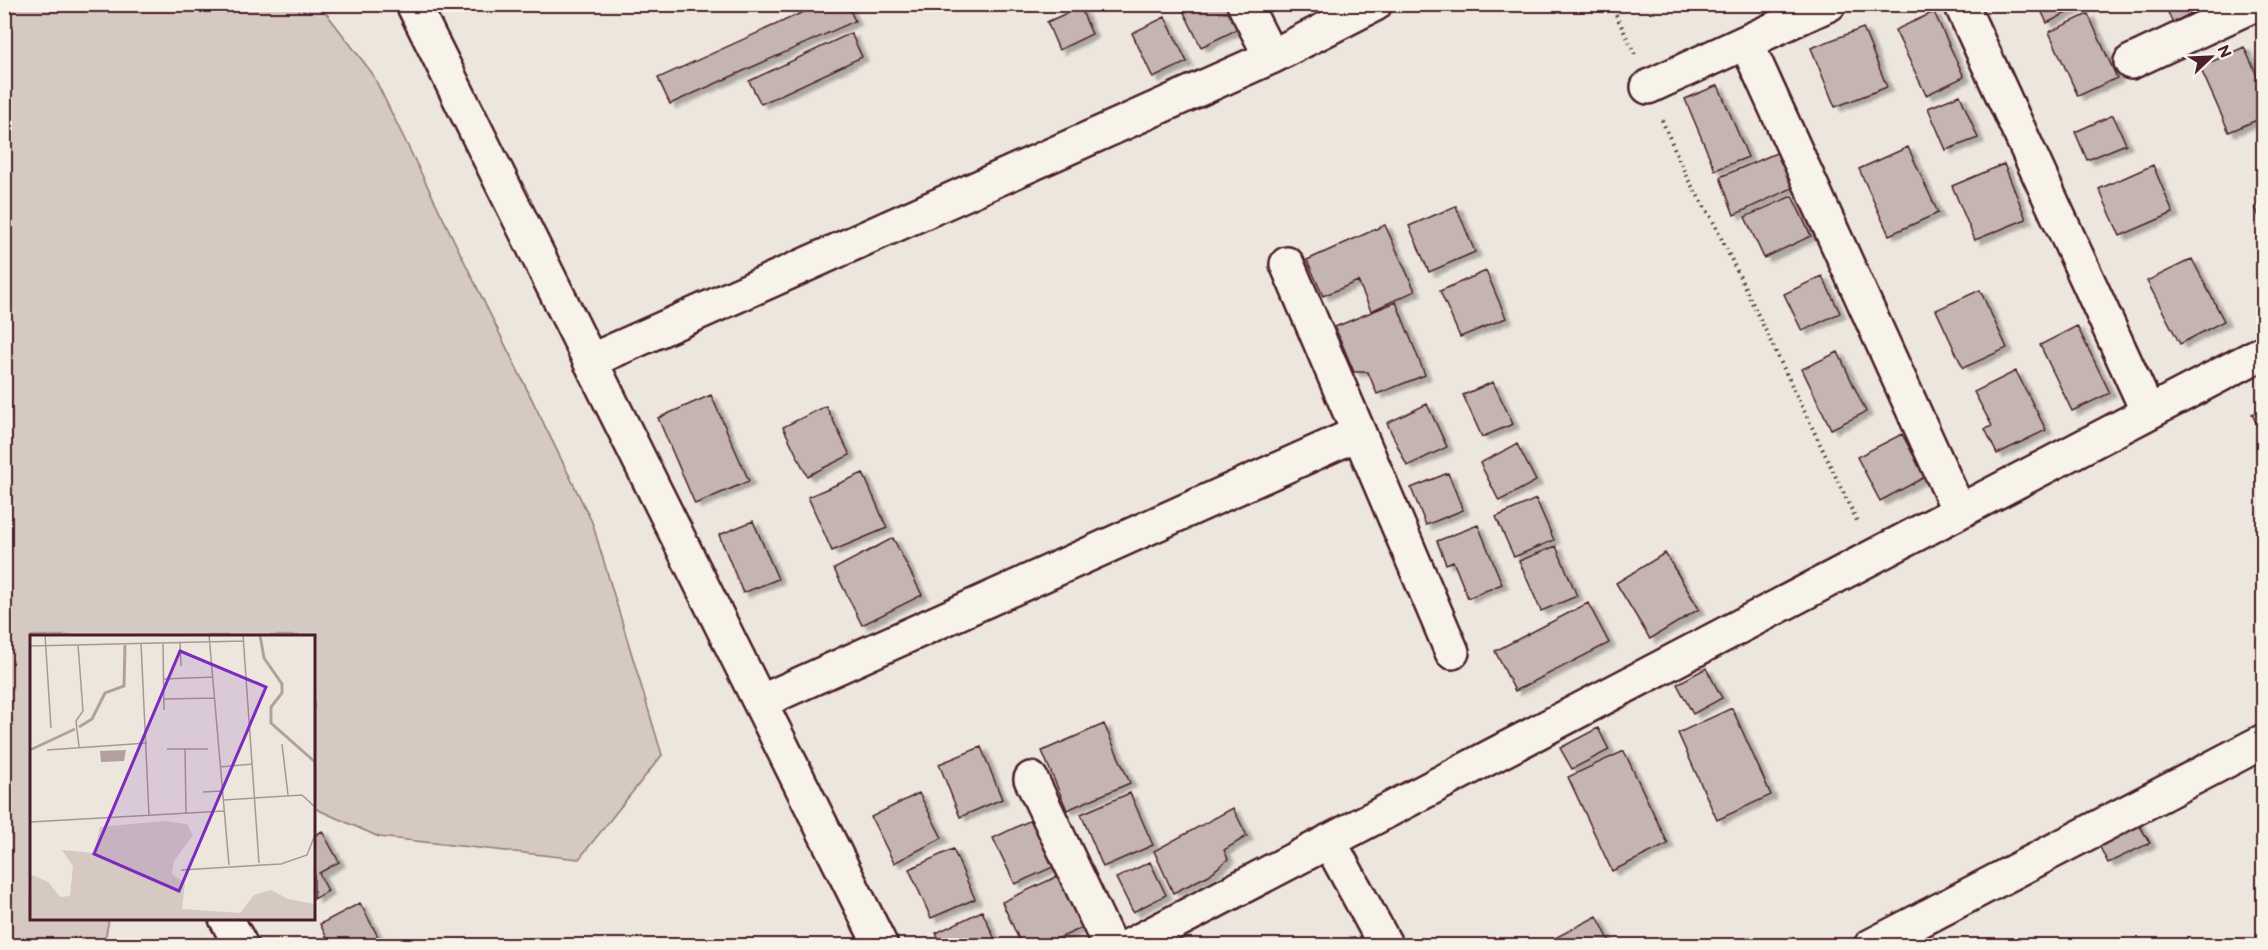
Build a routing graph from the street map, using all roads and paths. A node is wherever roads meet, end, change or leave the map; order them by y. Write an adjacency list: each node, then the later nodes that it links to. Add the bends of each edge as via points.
1 (413, 4): 14 (street)
2 (1244, 4): 9 (street)
3 (1375, 4): 9 (street)
4 (1611, 4): 11 (path)
5 (1829, 4): 8 (street)
6 (1961, 4): 15 (street)
7 (2255, 4): 10 (street)
8 (1746, 42): 11 (street); 17 (street)
9 (1271, 57): 14 (street)
10 (2131, 62)
11 (1648, 87): 18 (path, via 1687,178 1712,219)
12 (1287, 264): 16 (street)
13 (2264, 352): 15 (street)
14 (590, 361): 20 (street)
15 (2148, 412): 17 (street)
16 (1359, 433): 19 (street); 20 (street)
17 (1959, 511): 18 (street)
18 (1874, 556): 23 (street)
19 (1452, 652)
20 (760, 702): 26 (street)
21 (2264, 741): 30 (street)
22 (1031, 779): 27 (street)
23 (1329, 841): 28 (street); 29 (street)
24 (227, 920): 25 (street)
25 (241, 945)
26 (881, 945)
27 (1110, 945)
28 (1129, 945)
29 (1386, 945)
30 (1871, 945)

